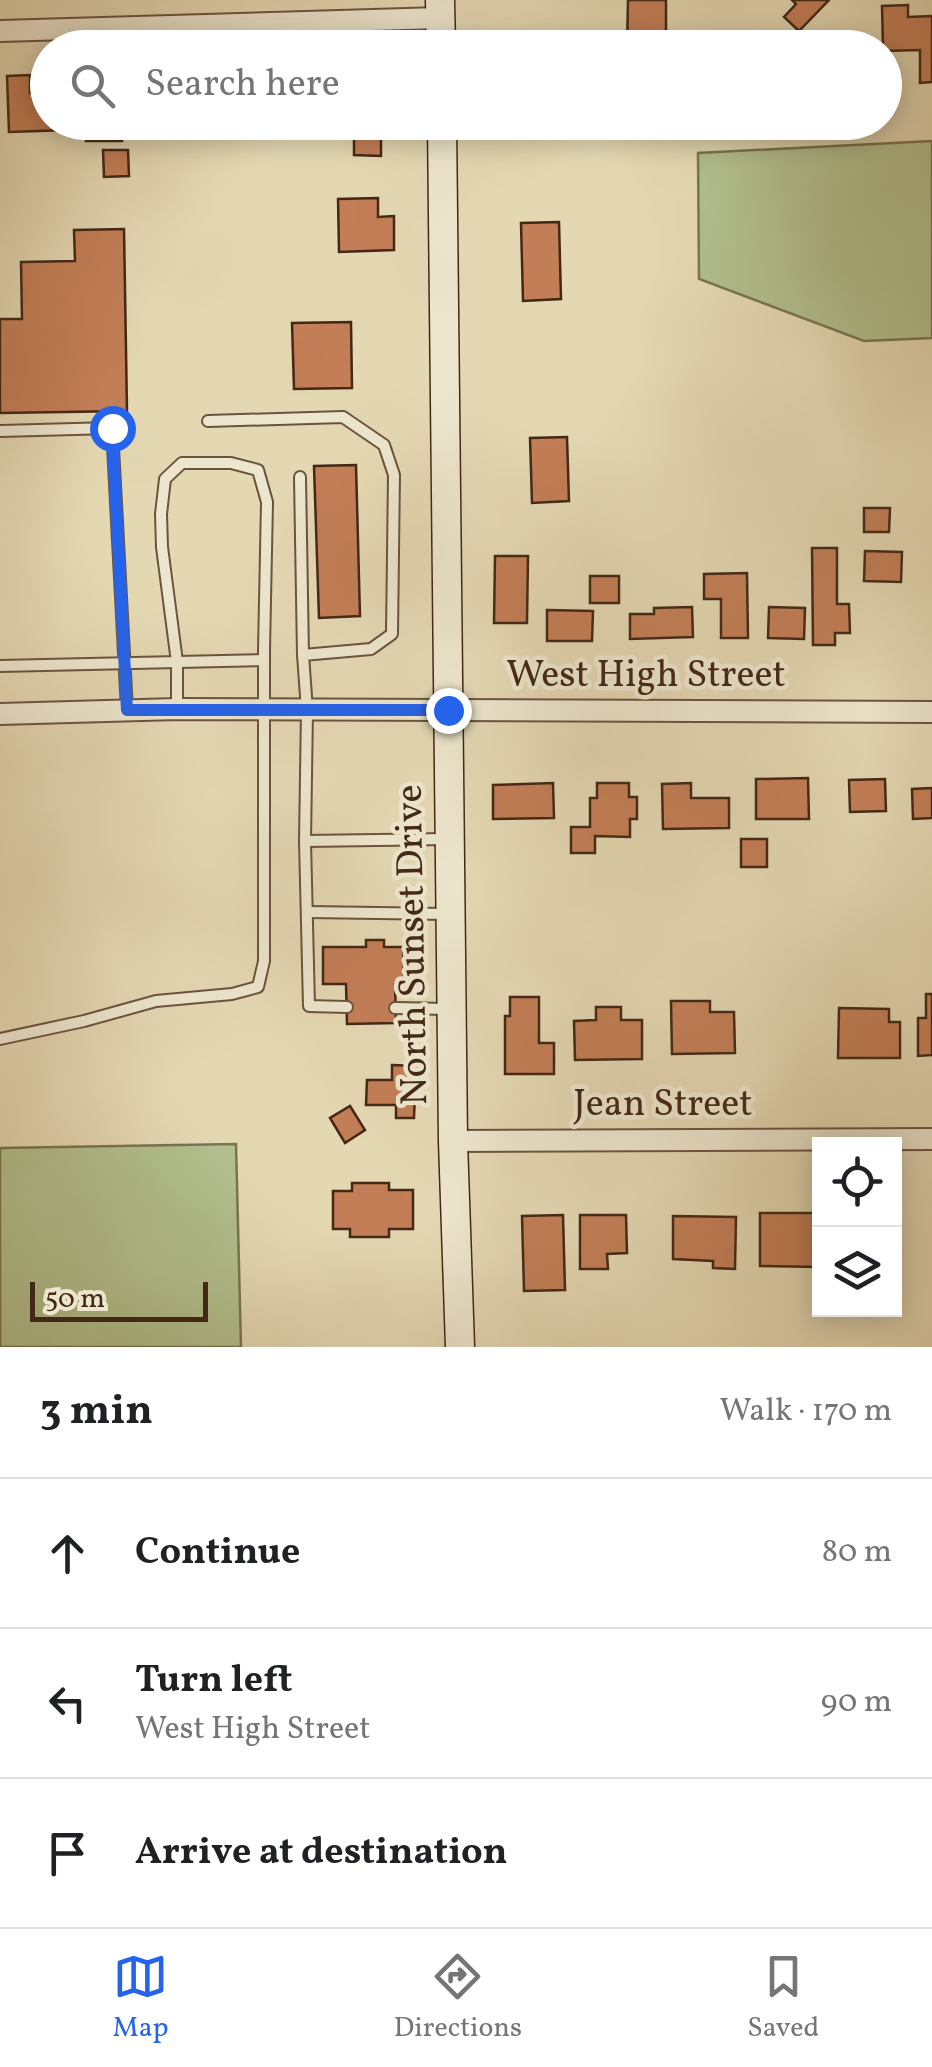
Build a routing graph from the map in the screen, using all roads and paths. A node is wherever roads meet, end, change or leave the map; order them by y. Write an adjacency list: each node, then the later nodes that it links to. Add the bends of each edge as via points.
1 (440, 9): 2 (street)
2 (0, 31)
3 (442, 140): 16 (main road, North Sunset Drive)
4 (208, 421): 7 (lane, via 343,417 384,445 394,475 392,634 371,649)
5 (0, 431): 10 (lane, via 112,428)
6 (300, 477): 7 (lane)
7 (303, 655): 15 (lane)
8 (264, 660): 9 (lane); 9 (lane, via 267,502 258,470 182,464 166,480 161,514); 14 (lane)
9 (177, 662): 10 (lane); 12 (lane)
10 (126, 664): 11 (lane); 13 (lane)
11 (0, 666)
12 (178, 709): 13 (street, West High Street); 14 (street, West High Street)
13 (127, 710): 18 (street, West High Street)
14 (264, 710): 15 (street, West High Street); 26 (lane, via 264,962 258,987 156,1001)
15 (307, 710): 16 (street, West High Street); 20 (lane)
16 (448, 710): 17 (street, West High Street); 19 (main road, North Sunset Drive)
17 (932, 712)
18 (0, 714)
19 (450, 839): 20 (lane); 22 (main road, North Sunset Drive)
20 (305, 841): 21 (lane)
21 (308, 912): 22 (lane); 23 (lane, via 309,1006)
22 (451, 914): 25 (main road, North Sunset Drive)
23 (346, 1007)
24 (395, 1008): 25 (lane)
25 (452, 1009): 28 (main road, North Sunset Drive)
26 (0, 1039)
27 (932, 1139): 28 (street, Jean Street)
28 (454, 1141): 29 (main road, North Sunset Drive)
29 (460, 1347)

